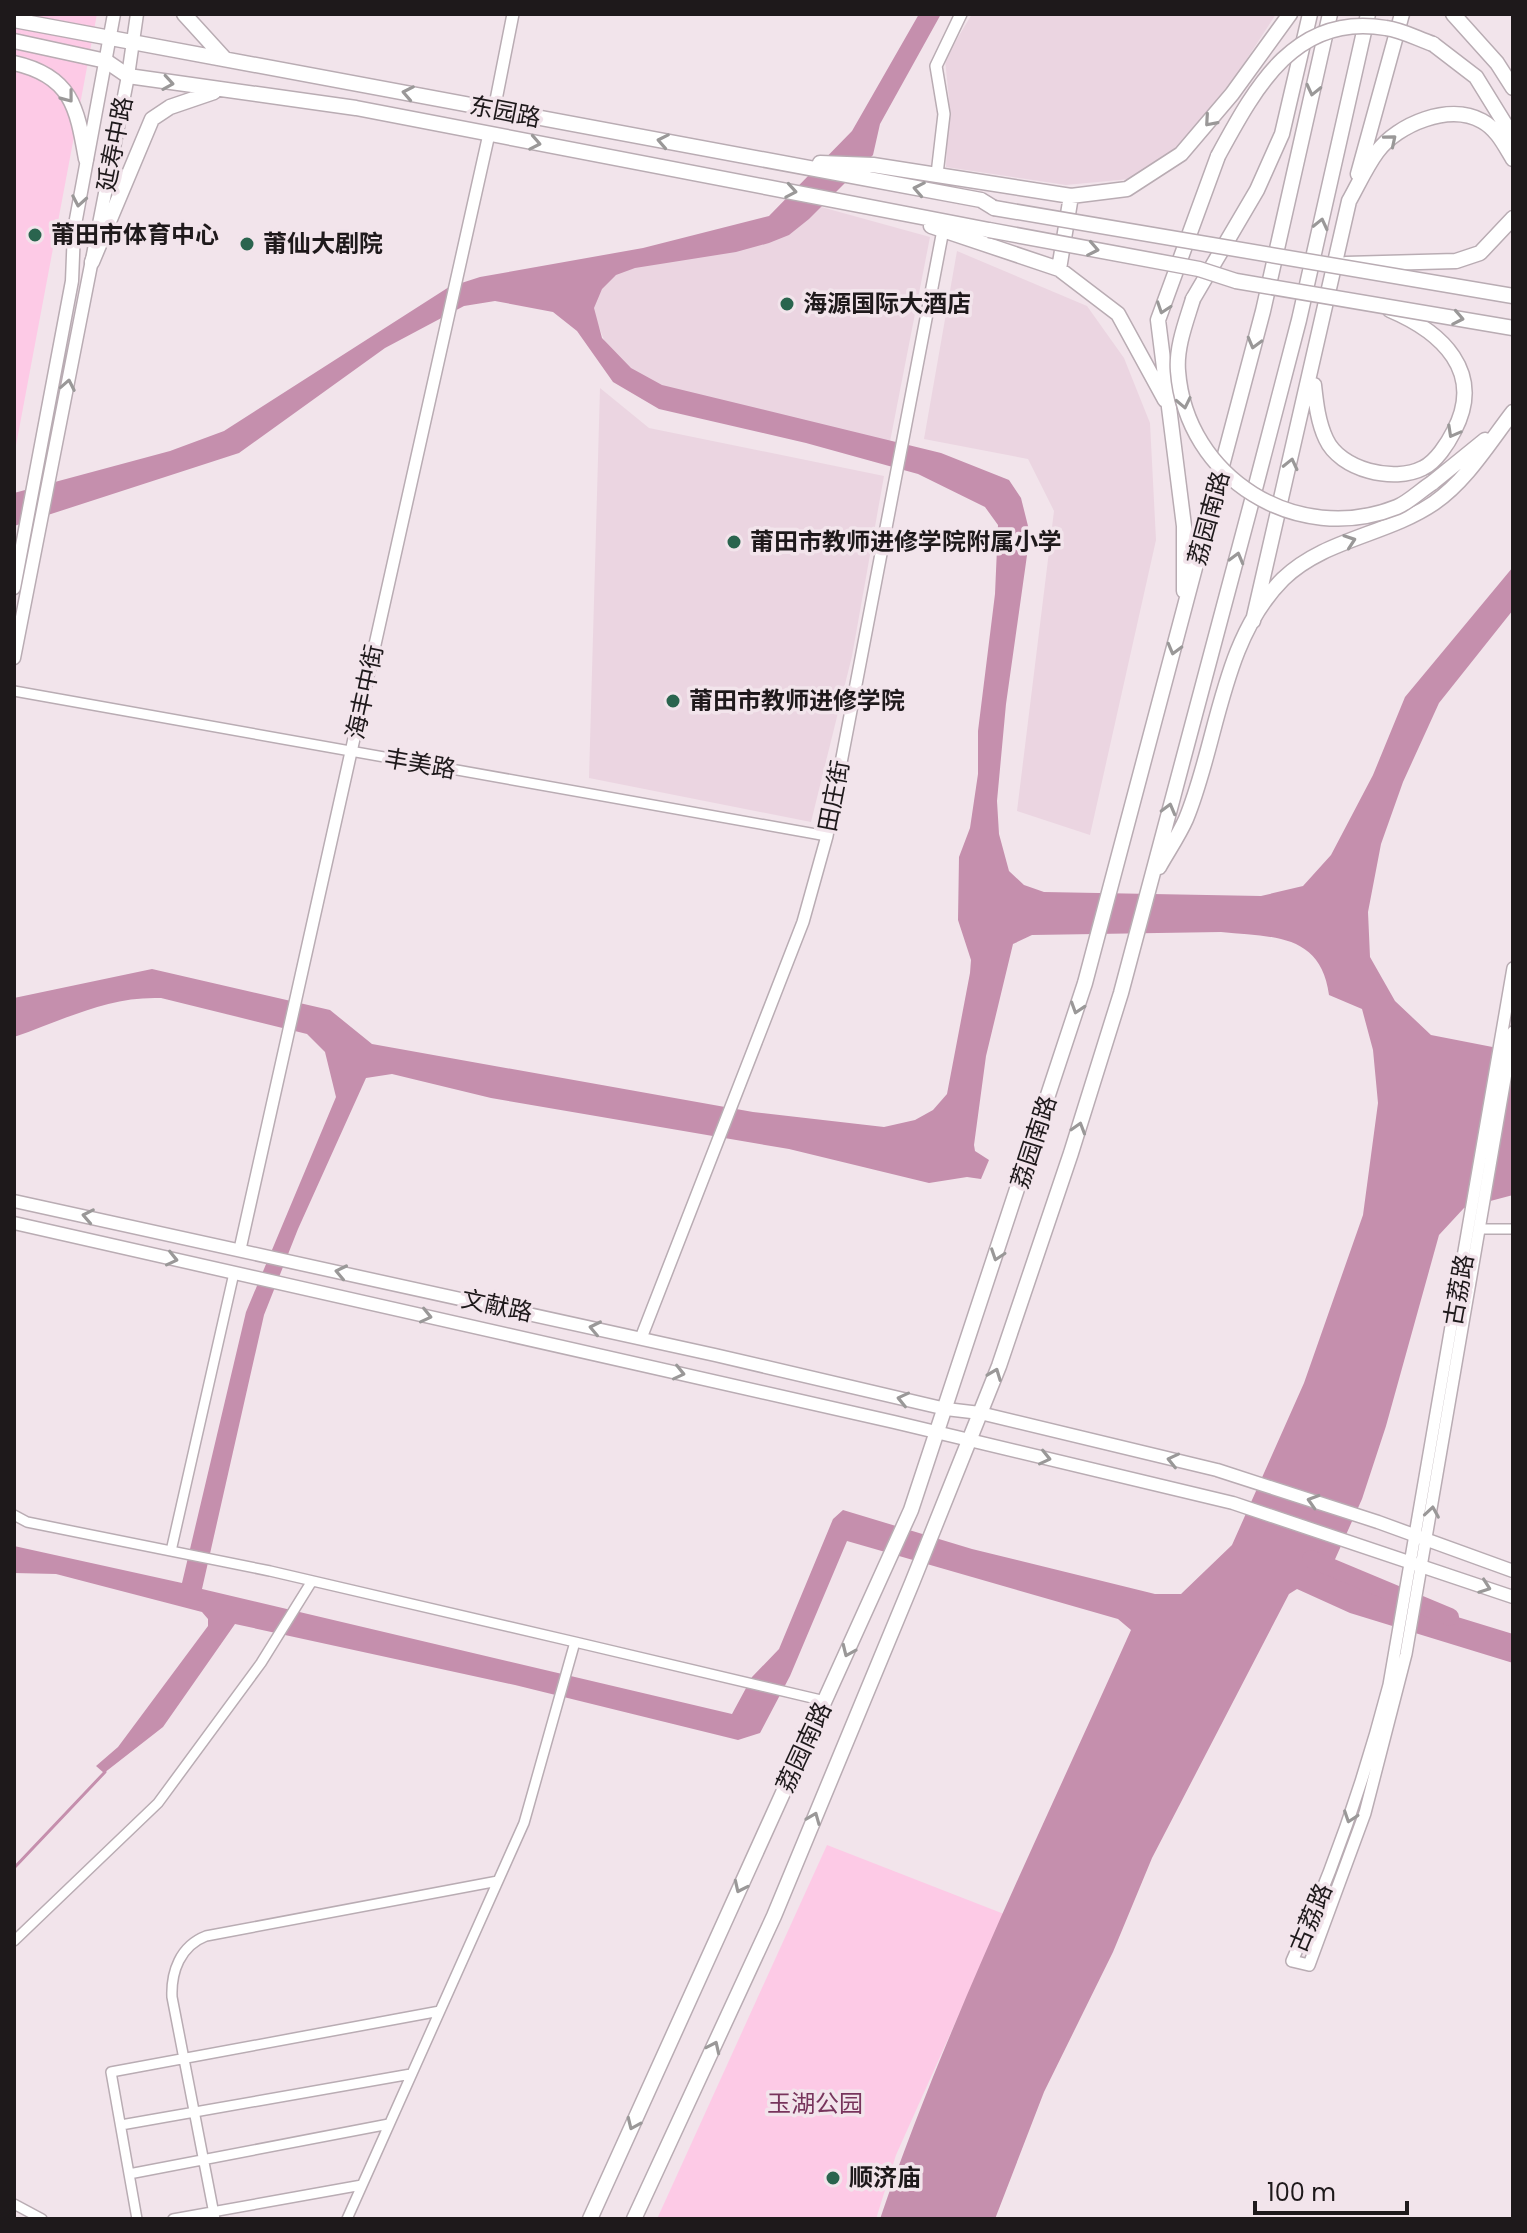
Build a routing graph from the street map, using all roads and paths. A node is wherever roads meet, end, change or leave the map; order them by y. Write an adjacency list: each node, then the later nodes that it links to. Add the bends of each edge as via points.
1 (47, 14): 13 (main road)
2 (114, 14): 14 (main road, 延寿中路)
3 (137, 14): 16 (main road, 延寿中路)
4 (184, 14): 17 (main road)
5 (513, 14): 23 (street)
6 (961, 14): 29 (street, via 936,66 944,114)
7 (1290, 14): 30 (main road, one-way to 30, via 1181,154 1127,189)
8 (1310, 14): 44 (main road, one-way to 44, bridge, via 1282,134 1257,190 1193,299 1182,335 1178,368 1184,411 1200,445 1236,486 1294,511 1330,519 1399,507)
9 (1330, 14): 46 (main road, 荔园南路, one-way to 46, via 1263,311)
10 (1368, 14): 52 (main road, 荔园南路, one-way to 10, via 1295,335)
11 (1402, 14): 31 (main road)
12 (1453, 14): 21 (main road)
13 (20, 21): 14 (main road, 东园路)
14 (110, 37): 16 (main road, 东园路); 18 (main road, 延寿中路)
15 (14, 41): 18 (main road, 东园路)
16 (132, 42): 17 (main road, 东园路); 20 (main road, 延寿中路)
17 (225, 59): 23 (main road, 东园路, one-way to 17)
18 (106, 61): 20 (main road, 东园路); 26 (main road, 延寿中路)
19 (14, 63): 26 (main road, one-way to 26, via 44,73 74,102)
20 (128, 76): 22 (main road, 东园路, one-way to 22); 35 (main road, 延寿中路)
21 (1513, 88)
22 (217, 91): 24 (main road, 东园路, via 356,108); 35 (main road, via 152,119)
23 (494, 110): 28 (main road, 东园路, one-way to 23)
24 (489, 134): 32 (main road, 东园路, one-way to 32); 50 (street, 海丰中街)
25 (1513, 137): 42 (main road, one-way to 42, bridge, via 1476,77 1433,44 1387,28 1346,26 1291,50 1251,95 1218,156 1158,320)
26 (86, 159): 45 (main road, 延寿中路, one-way to 45, via 72,281)
27 (1513, 159): 31 (main road, one-way to 27, via 1378,151 1406,127 1434,117 1459,115 1482,121)
28 (775, 162): 29 (main road, via 873,165); 36 (main road, 东园路, one-way to 28, bridge, via 994,208 981,200)
29 (937, 174): 30 (main road)
30 (1071, 196): 37 (main road)
31 (1349, 201): 41 (main road)
32 (854, 203): 34 (main road); 39 (main road, 东园路, one-way to 39, bridge, via 1199,269 1236,281)
33 (1513, 218): 36 (main road, bridge, via 1480,253 1456,261)
34 (943, 230): 37 (main road); 51 (street, 田庄街)
35 (92, 262): 48 (main road, 延寿中路, one-way to 35)
36 (1339, 265): 38 (main road, bridge)
37 (1059, 269): 42 (main road, via 1118,314)
38 (1513, 296)
39 (1367, 301): 40 (main road, one-way to 40, bridge); 41 (main road, one-way to 41, bridge, via 1415,320 1449,346 1464,380 1464,413 1449,442 1425,467 1397,475 1369,473 1327,442)
40 (1513, 328)
41 (1312, 373): 47 (main road, one-way to 41)
42 (1169, 406): 46 (main road, via 1184,526)
43 (1513, 412): 44 (main road)
44 (1503, 424): 47 (main road, one-way to 44, via 1283,579 1308,559 1390,527 1434,503 1463,478)
45 (14, 588)
46 (1184, 614): 64 (main road, 荔园南路, one-way to 64, via 1098,932)
47 (1253, 621): 52 (main road, via 1234,663 1186,819)
48 (14, 658)
49 (14, 691): 50 (street, 丰美路)
50 (351, 751): 51 (street, 丰美路); 61 (street, 海丰中街)
51 (827, 836): 63 (street, 田庄街, via 803,922)
52 (1149, 885): 65 (main road, 荔园南路, one-way to 52, via 1071,1153)
53 (1513, 968): 58 (street, 古荔路)
54 (1513, 1032): 58 (street, 古荔路)
55 (14, 1195): 57 (main road)
56 (14, 1201): 57 (main road, 文献路)
57 (28, 1204): 61 (main road, 文献路, one-way to 57)
58 (1477, 1223): 60 (street); 69 (street, 古荔路); 70 (street, 古荔路, one-way to 58)
59 (16, 1224): 62 (main road, one-way to 62)
60 (1513, 1229)
61 (240, 1249): 63 (main road, 文献路, one-way to 61)
62 (234, 1273): 66 (main road, one-way to 66); 71 (street)
63 (641, 1338): 64 (main road, 文献路, one-way to 63)
64 (946, 1409): 65 (main road, 文献路); 66 (main road, 荔园南路)
65 (980, 1413): 67 (main road, 荔园南路); 69 (main road, 文献路, one-way to 65, via 1217,1470)
66 (937, 1433): 67 (main road); 78 (main road, 荔园南路, one-way to 78, via 911,1510)
67 (969, 1441): 72 (main road, one-way to 72, via 1242,1506); 97 (main road, 荔园南路, one-way to 67, via 774,1916)
68 (14, 1515): 71 (street)
69 (1412, 1534): 70 (main road, 文献路); 72 (street, 古荔路)
70 (1427, 1540): 73 (street, 古荔路); 74 (main road, 文献路)
71 (171, 1551): 75 (street)
72 (1408, 1560): 73 (main road); 73 (street, 古荔路, one-way to 73, via 1389,1685 1368,1764 1327,1883 1292,1961 1309,1965 1365,1813)
73 (1424, 1565): 76 (main road, one-way to 76)
74 (1513, 1571)
75 (312, 1581): 77 (street); 80 (street, via 261,1663 158,1803)
76 (1513, 1597)
77 (574, 1645): 78 (street); 79 (street, via 524,1823)
78 (825, 1701): 96 (main road, 荔园南路, one-way to 96)
79 (498, 1881): 81 (street); 82 (street, via 196,1940 186,1948 172,1979)
80 (14, 1941)
81 (440, 2011): 82 (street); 83 (street)
82 (184, 2058): 84 (street); 86 (street, via 111,2072)
83 (411, 2074): 84 (street); 85 (street)
84 (194, 2112): 86 (street); 87 (street)
85 (389, 2124): 87 (street); 89 (street)
86 (121, 2125): 88 (street)
87 (203, 2159): 88 (street); 91 (street)
88 (129, 2174): 93 (street)
89 (362, 2185): 91 (street); 95 (street)
90 (14, 2204): 92 (street)
91 (214, 2216): 94 (street)
92 (42, 2219)
93 (137, 2219)
94 (173, 2219)
95 (347, 2219)
96 (590, 2219)
97 (634, 2219)

